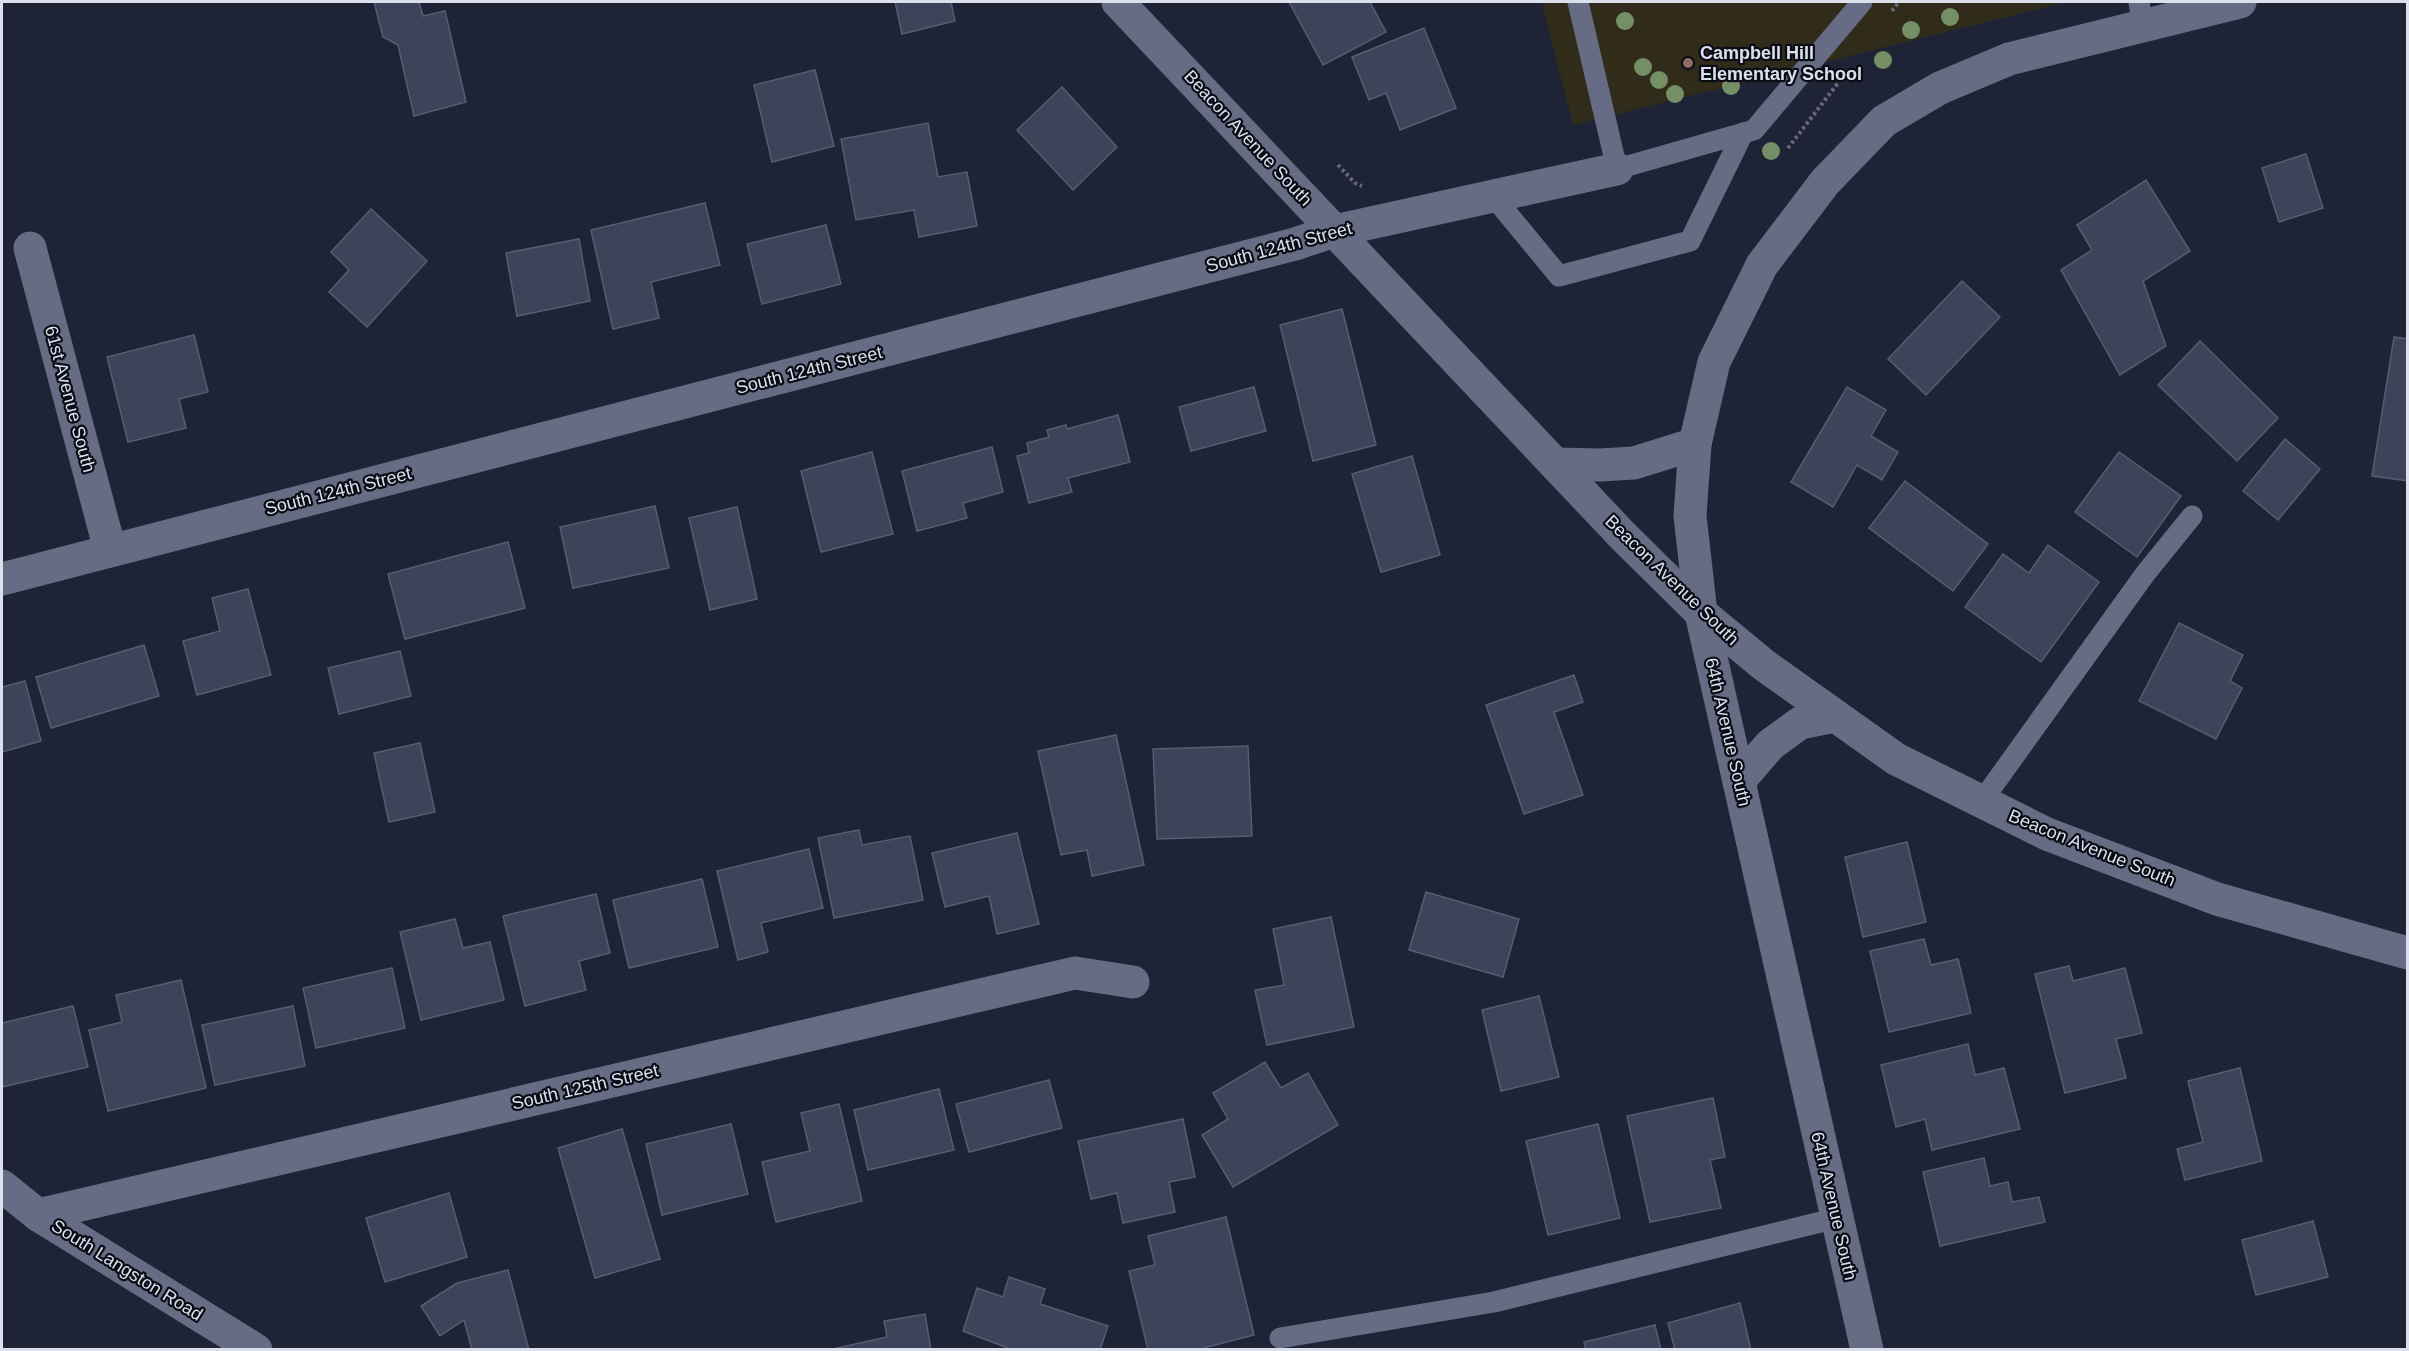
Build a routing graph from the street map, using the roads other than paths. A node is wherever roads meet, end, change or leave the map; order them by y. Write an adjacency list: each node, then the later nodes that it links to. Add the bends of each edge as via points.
1 (1118, 2): 9 (street, Beacon Avenue South)
2 (1578, 2): 7 (lane)
3 (1862, 2): 6 (lane, via 1754,130)
4 (2240, 2): 5 (street)
5 (2141, 14): 11 (street, 64th Avenue South, via 2009,59 1940,88 1884,121 1825,182 1762,265 1714,362)
6 (1743, 133): 7 (lane); 8 (lane, via 1690,241 1559,276)
7 (1617, 169): 8 (street, South 124th Street)
8 (1493, 196): 9 (street, South 124th Street)
9 (1334, 231): 12 (street, Beacon Avenue South); 14 (street, South 124th Street)
10 (30, 248): 14 (street, 61st Avenue South)
11 (1695, 444): 12 (street, via 1634,463); 16 (street, 64th Avenue South, via 1690,516)
12 (1555, 464): 16 (street, Beacon Avenue South)
13 (2192, 516): 19 (lane, via 2145,574)
14 (110, 550): 15 (street, South 124th Street)
15 (2, 579)
16 (1701, 613): 17 (street, Beacon Avenue South); 18 (street, 64th Avenue South)
17 (1835, 716): 18 (street, via 1800,723 1770,745); 19 (street, Beacon Avenue South, via 1896,759)
18 (1739, 781): 24 (street, 64th Avenue South)
19 (1982, 801): 20 (street, Beacon Avenue South, via 2047,834 2217,899)
20 (2408, 952)
21 (1133, 982): 23 (street, South 125th Street, via 1075,973)
22 (2, 1186): 23 (street, South Langston Road)
23 (38, 1215): 26 (street, South Langston Road)
24 (1837, 1218): 25 (lane, via 1494,1302); 27 (street, 64th Avenue South)
25 (1280, 1338)
26 (256, 1350)
27 (1867, 1350)

